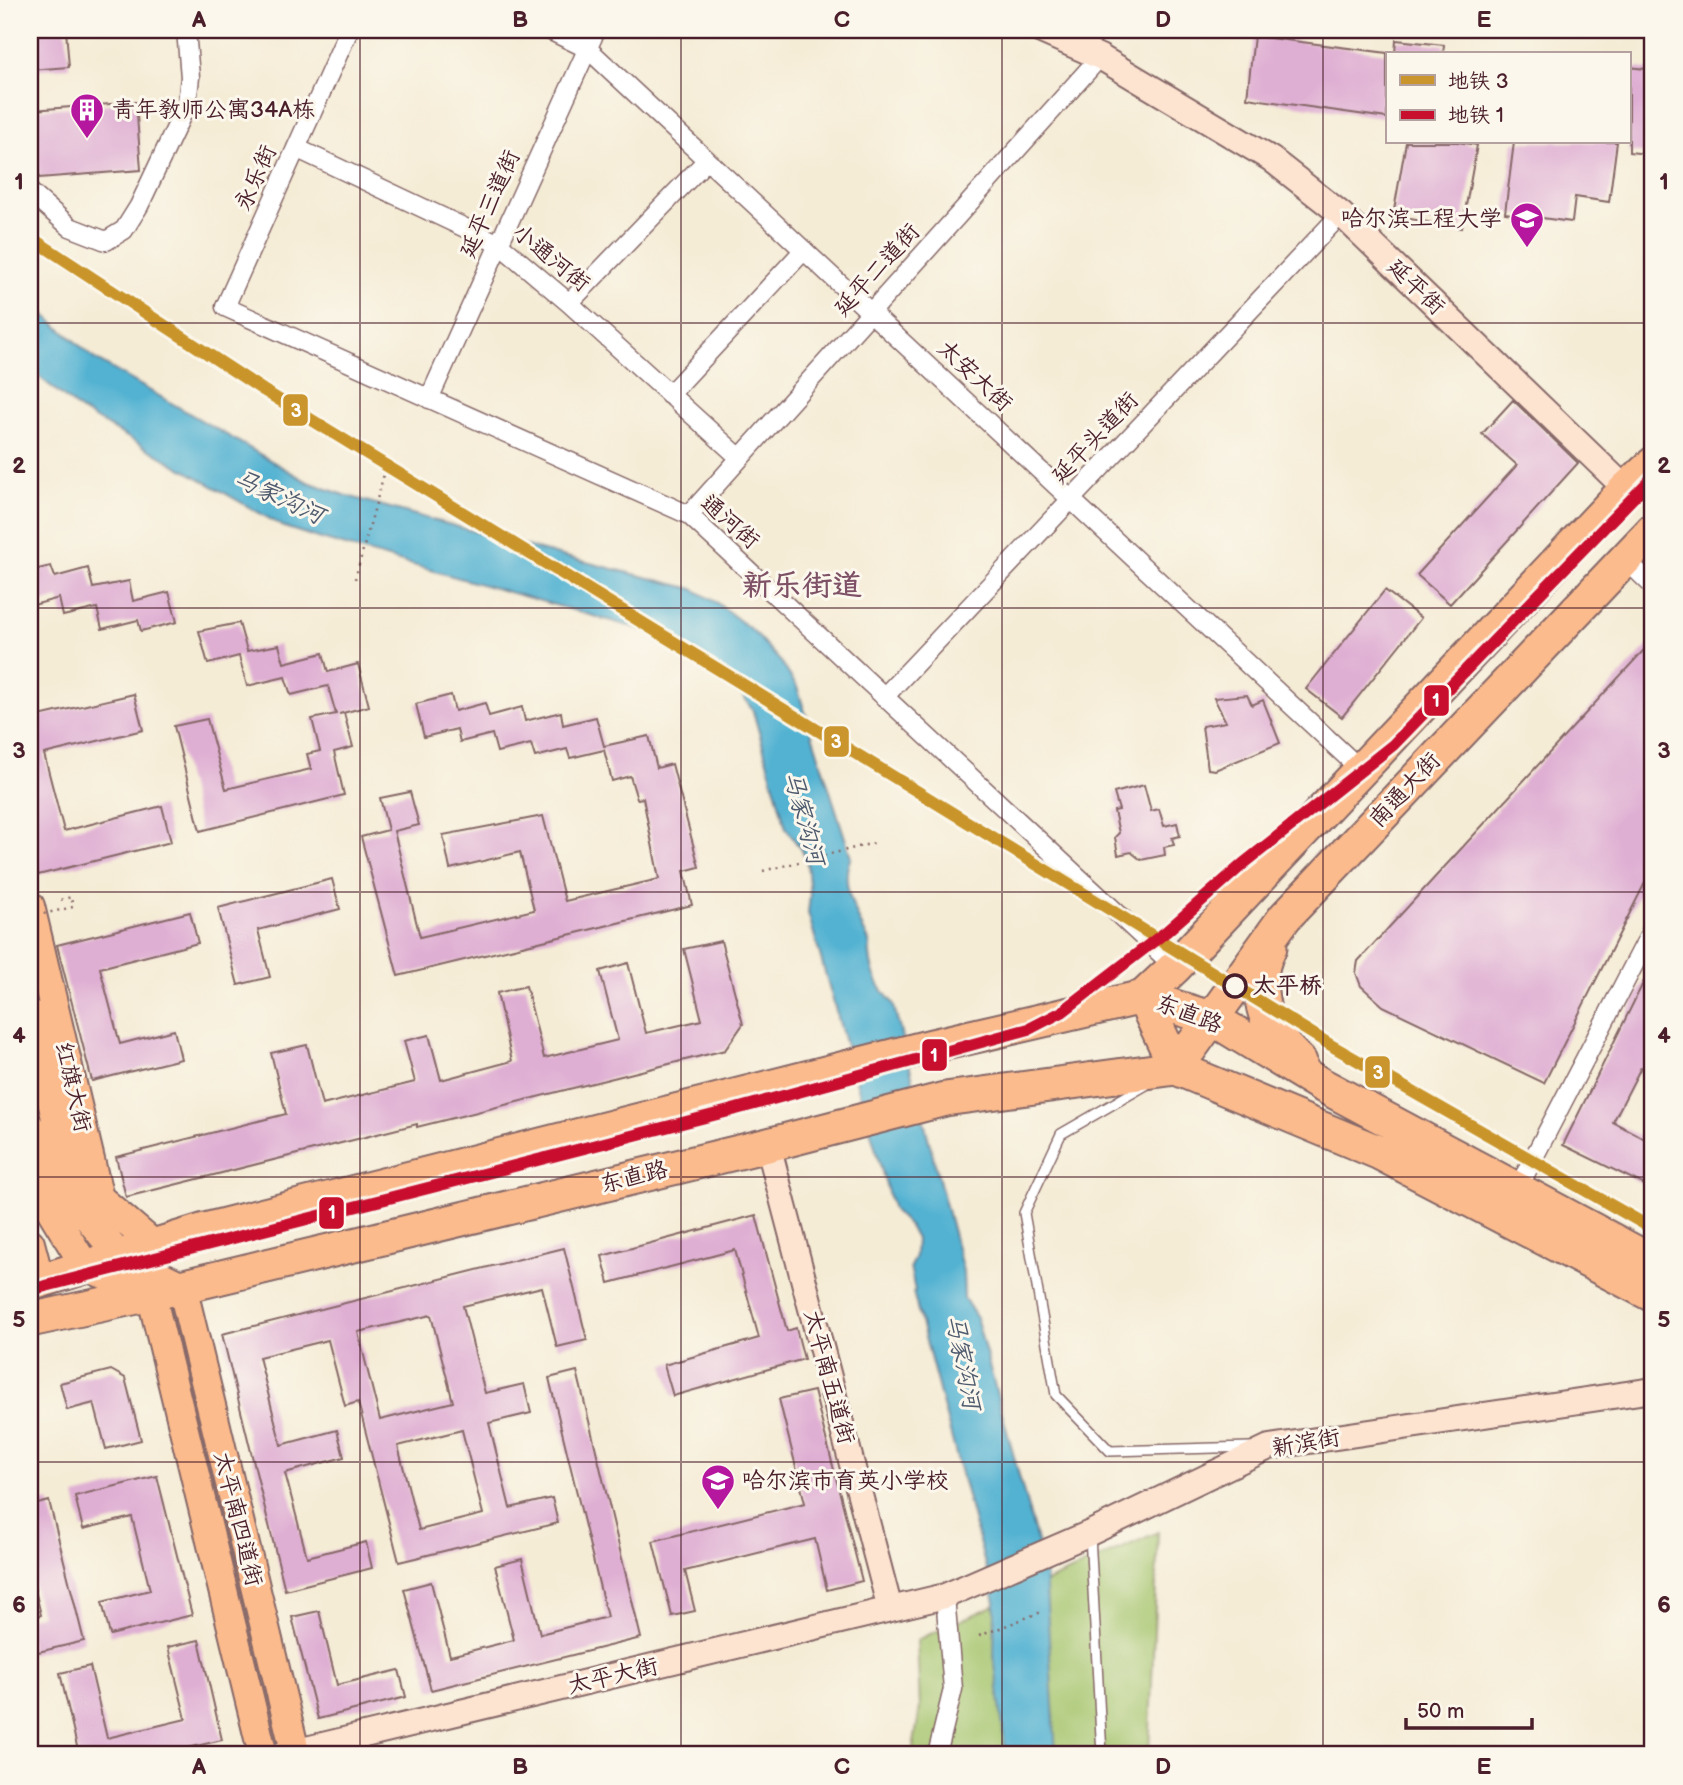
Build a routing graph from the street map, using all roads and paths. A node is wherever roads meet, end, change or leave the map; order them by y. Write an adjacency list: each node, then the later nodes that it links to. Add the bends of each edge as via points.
1 (186, 30): 10 (street, via 187,104 124,230 106,241 71,228)
2 (349, 30): 8 (street, 永乐街)
3 (549, 30): 6 (street, 太安大街)
4 (596, 30): 6 (street, 延平三道街)
5 (1039, 30): 7 (street, 延平街)
6 (588, 49): 9 (street, 太安大街); 12 (street, 延平三道街)
7 (1100, 57): 11 (street, 延平街, via 1271,159); 16 (street, 延平二道街)
8 (296, 148): 12 (street, 小通河街); 15 (street, 永乐街)
9 (707, 160): 13 (street, 太安大街); 14 (street)
10 (30, 192)
11 (1341, 214): 22 (street, 延平街); 23 (street, 延平头道街)
12 (499, 244): 14 (street, 小通河街); 18 (street, 延平三道街)
13 (804, 250): 16 (street, 太安大街); 17 (street)
14 (569, 303): 17 (street, 小通河街)
15 (225, 307): 18 (street, 通河街)
16 (872, 313): 19 (street, 延平二道街); 23 (street, 太安大街)
17 (669, 395): 19 (street, 小通河街)
18 (429, 398): 24 (street, 通河街)
19 (740, 458): 24 (street, 延平二道街)
20 (1653, 464): 22 (highway, 南通大街)
21 (384, 474): 27 (path)
22 (1626, 489): 30 (highway, 南通大街)
23 (1071, 499): 29 (street, 延平头道街); 30 (street, 太安大街)
24 (689, 515): 29 (street, 通河街)
25 (1653, 530): 26 (highway, 南通大街)
26 (1624, 558): 28 (street); 36 (highway, 南通大街)
27 (355, 579)
28 (1653, 586)
29 (884, 697): 38 (street, 通河街)
30 (1360, 769): 38 (highway, 南通大街)
31 (878, 842): 32 (path)
32 (763, 871)
33 (60, 900): 35 (path, bridge, via 71,897 73,907)
34 (30, 906): 49 (main road, 红旗大街, via 99,1198)
35 (30, 917)
36 (1285, 917): 41 (highway, 南通大街); 43 (highway, via 1264,960 1260,983 1264,1010 1277,1037)
37 (1653, 928): 46 (street)
38 (1175, 967): 39 (highway, 南通大街)
39 (1143, 997): 41 (highway, 东直路); 42 (highway); 49 (highway, 东直路, via 932,1046)
40 (30, 1014): 47 (main road, 红旗大街)
41 (1213, 1019): 42 (highway, 南通大街); 43 (highway, 东直路)
42 (1176, 1068): 45 (highway, 东直路, via 945,1100); 55 (highway, via 1380,1153); 58 (lane, via 1061,1134 1024,1213 1056,1395 1110,1451)
43 (1320, 1084): 46 (highway, 东直路)
44 (30, 1126): 47 (main road)
45 (768, 1145): 54 (highway, 东直路); 61 (street, 太平南五道街)
46 (1518, 1188): 51 (highway, 东直路)
47 (65, 1209): 50 (main road); 52 (main road)
48 (30, 1243): 53 (main road)
49 (154, 1245): 50 (highway, 东直路)
50 (119, 1256): 52 (highway, 东直路); 54 (main road)
51 (1653, 1262)
52 (85, 1266): 53 (highway, 东直路); 54 (main road)
53 (35, 1282)
54 (166, 1290): 56 (highway, 东直路); 64 (main road, 太平南四道街); 65 (main road, 太平南四道街)
55 (1653, 1295)
56 (30, 1320)
57 (1653, 1390): 58 (street, 新滨街)
58 (1269, 1447): 59 (street, 新滨街)
59 (1090, 1533): 60 (street, 新滨街); 67 (lane)
60 (945, 1596): 61 (street, 太平大街); 66 (street, via 953,1689)
61 (890, 1609): 64 (street, 太平大街)
62 (1044, 1611): 63 (path)
63 (979, 1636)
64 (291, 1754)
65 (263, 1755)
66 (937, 1755)
67 (1102, 1755)

